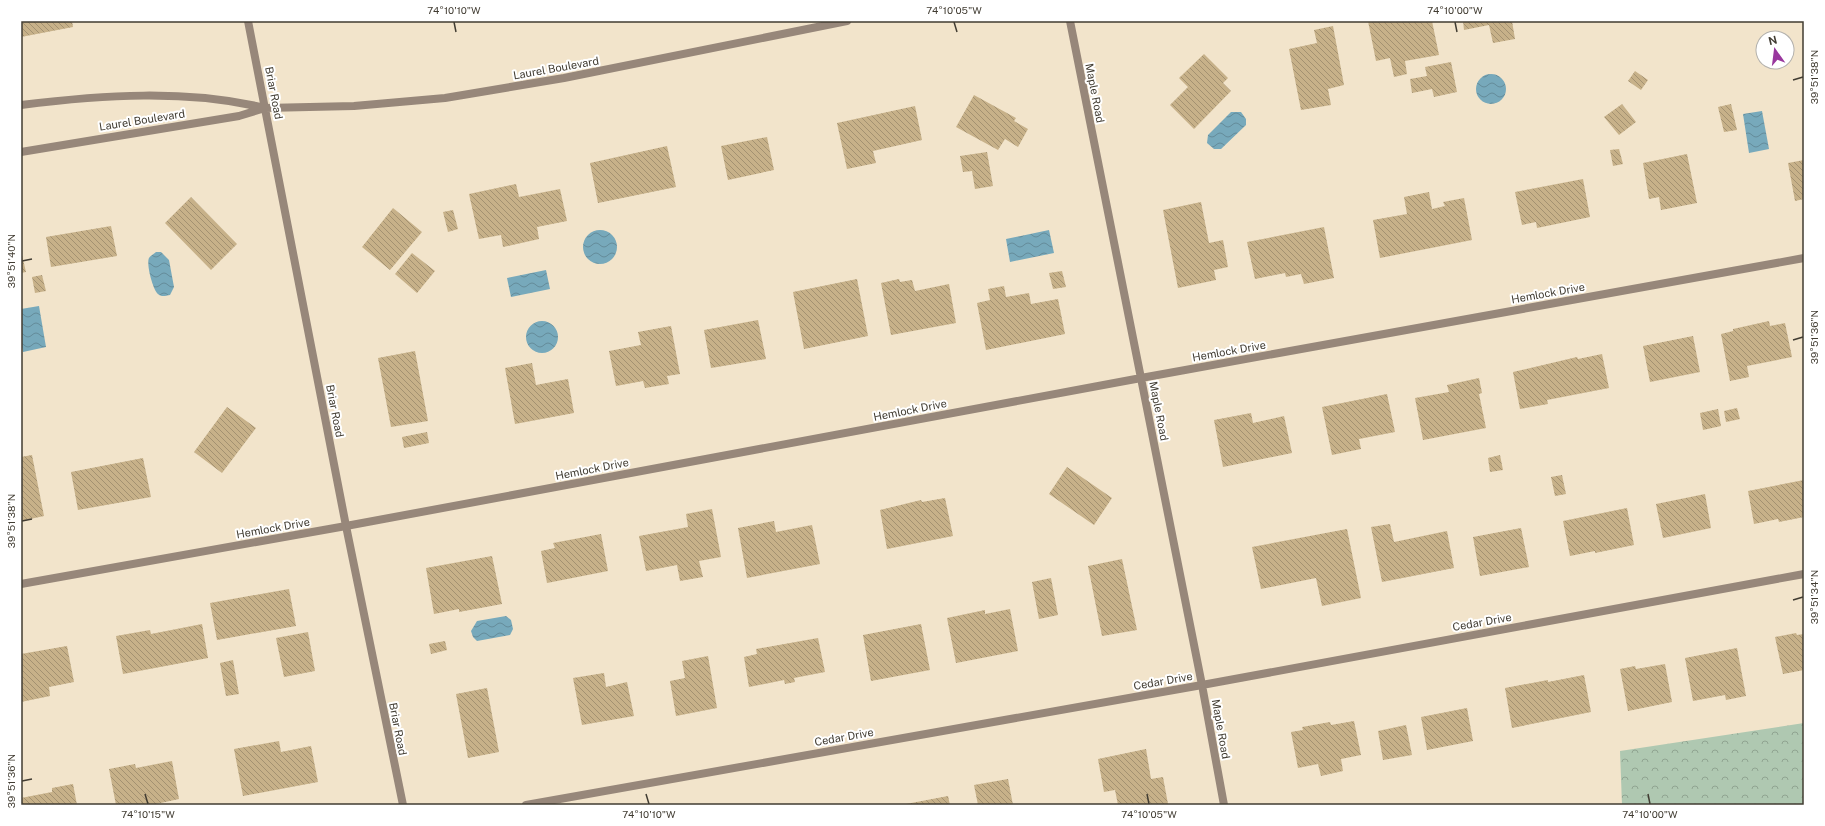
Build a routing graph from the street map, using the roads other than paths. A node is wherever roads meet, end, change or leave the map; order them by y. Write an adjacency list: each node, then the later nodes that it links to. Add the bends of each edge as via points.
1 (248, 21): 5 (street, Briar Road)
2 (847, 21): 5 (street, Laurel Boulevard, via 564,78 445,98 354,106)
3 (1070, 21): 8 (street, Maple Road)
4 (21, 105): 5 (street, Laurel Boulevard, via 72,99 176,96 239,102)
5 (265, 108): 6 (street, Laurel Boulevard, via 239,116); 9 (street, Briar Road)
6 (21, 152)
7 (1804, 258): 8 (street, Hemlock Drive)
8 (1141, 378): 9 (street, Hemlock Drive); 12 (street, Maple Road)
9 (346, 526): 11 (street, Hemlock Drive); 13 (street, Briar Road)
10 (1804, 574): 12 (street, Cedar Drive)
11 (21, 584)
12 (1202, 685): 14 (street, Cedar Drive); 15 (street, Maple Road)
13 (403, 805)
14 (526, 805)
15 (1224, 805)

